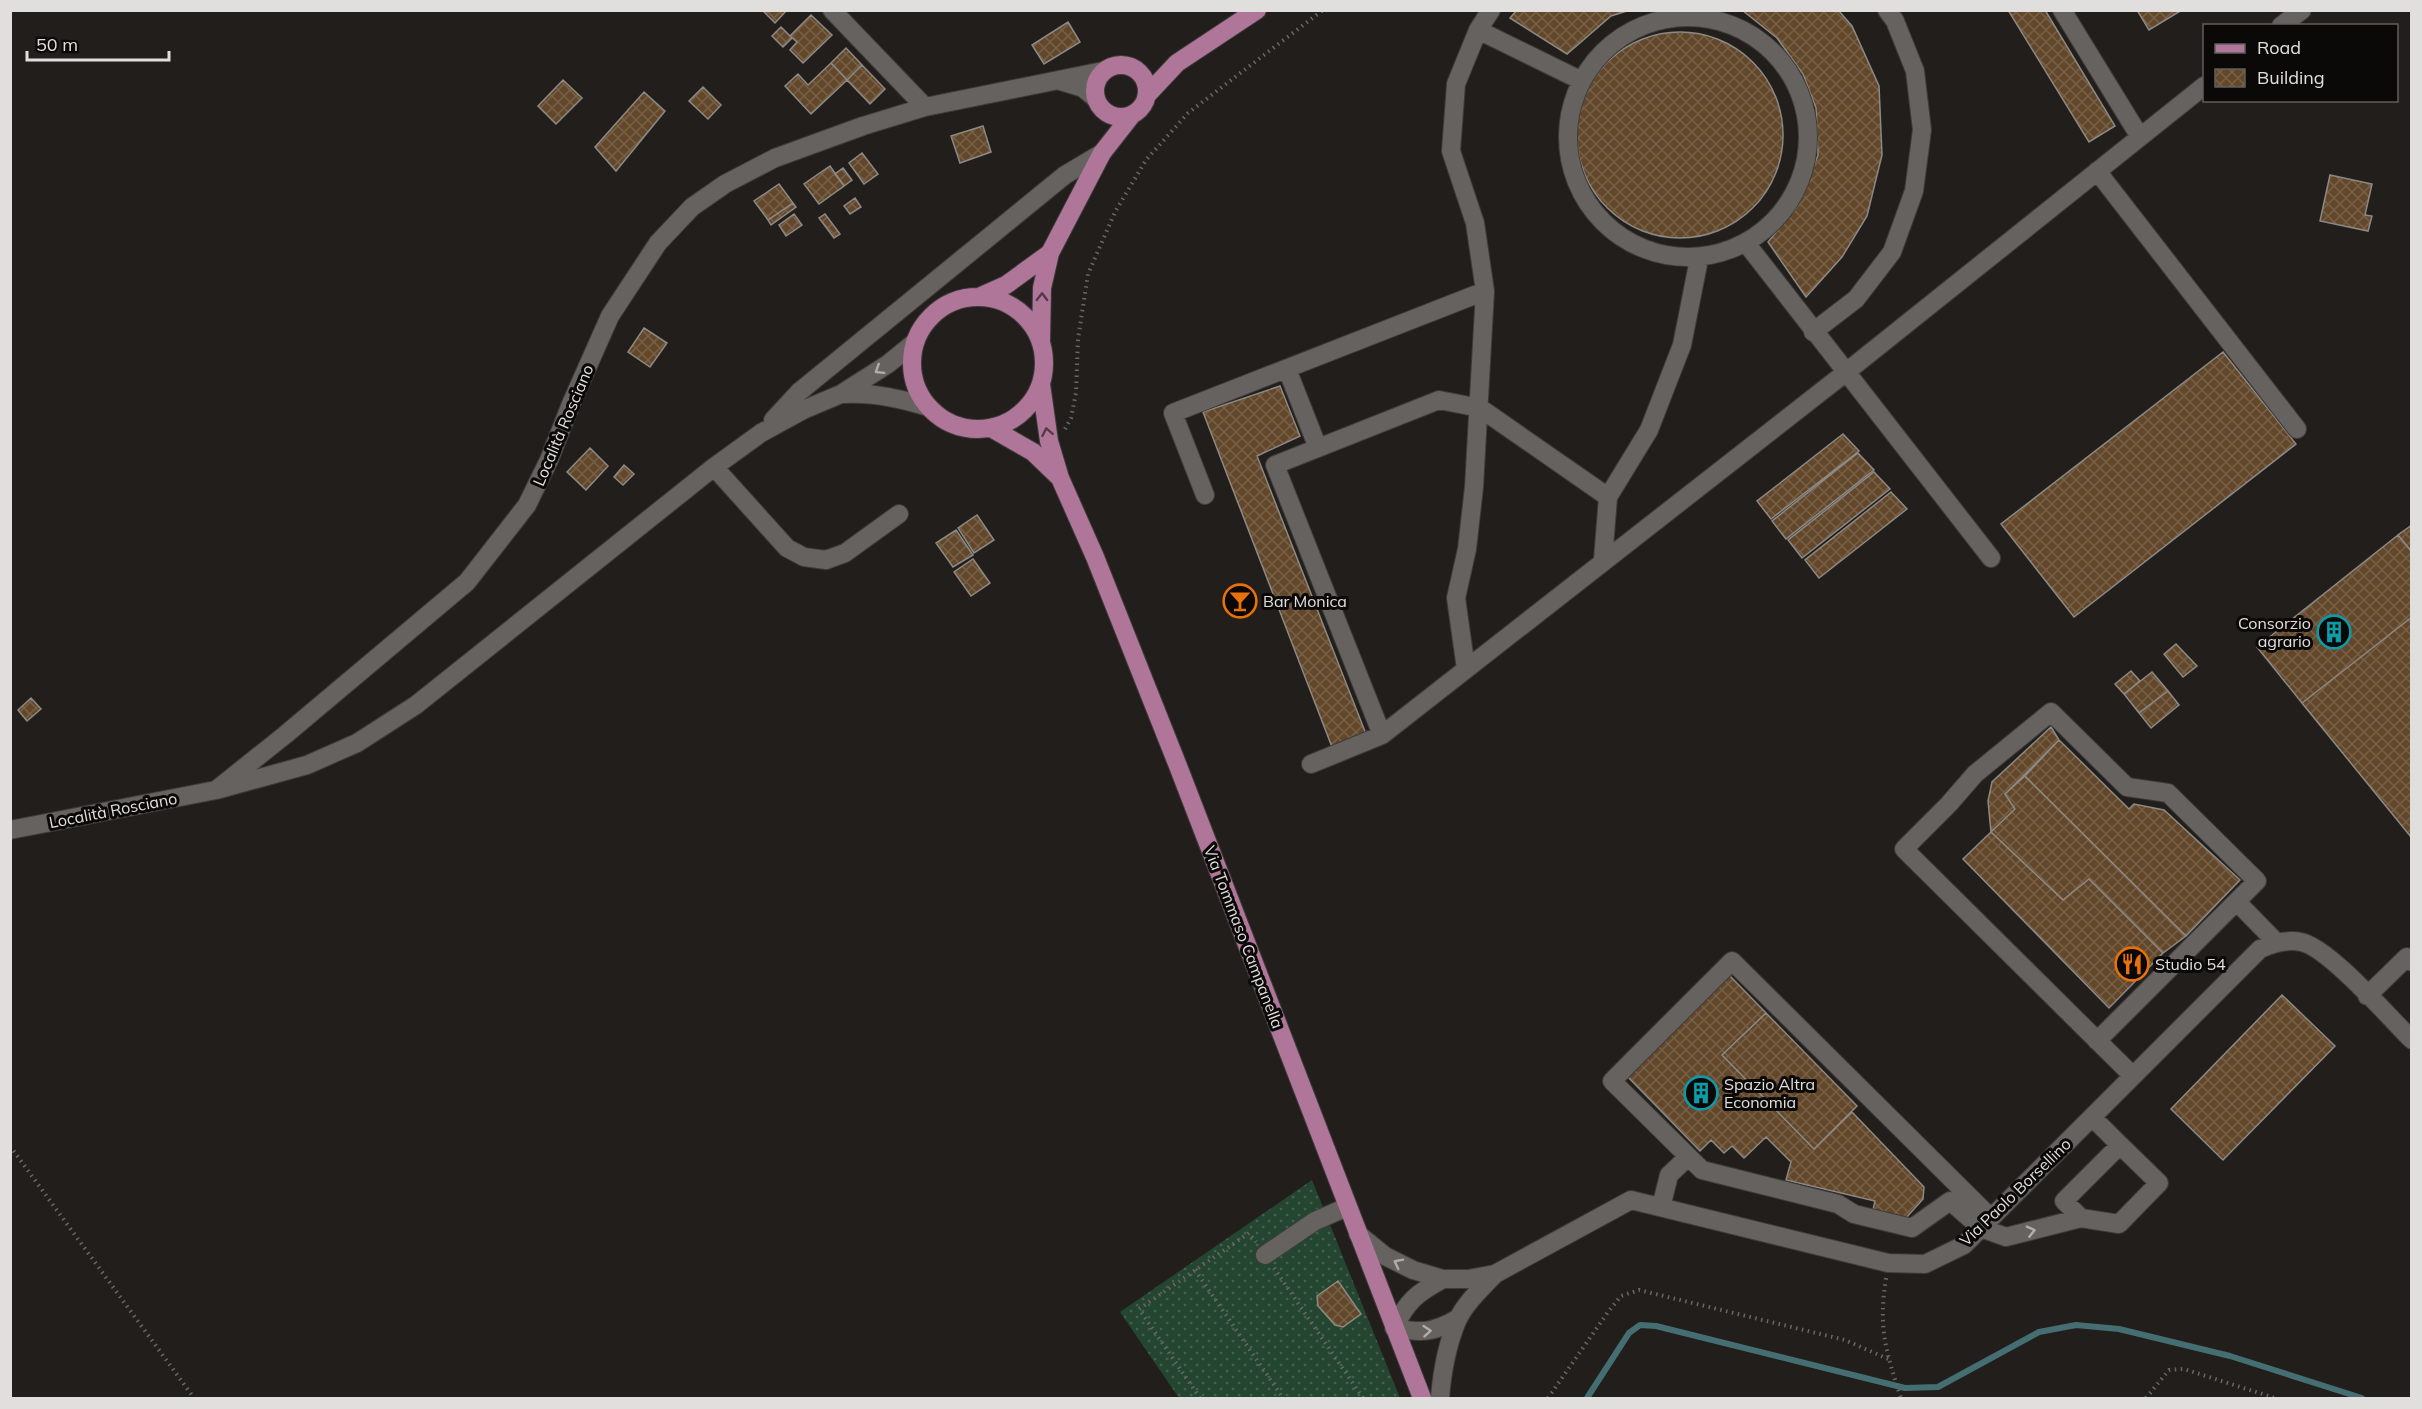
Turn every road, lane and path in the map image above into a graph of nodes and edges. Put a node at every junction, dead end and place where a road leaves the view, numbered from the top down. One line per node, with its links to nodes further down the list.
1 (832, 10): 18 (street)
2 (1323, 10): 39 (path)
3 (1491, 10): 9 (street)
4 (1887, 10): 28 (street)
5 (2062, 10): 20 (street)
6 (2302, 10): 8 (street)
7 (1251, 15): 10 (main road)
8 (2284, 24)
9 (1478, 30): 14 (street); 26 (street)
10 (1177, 63): 11 (main road); 16 (main road)
11 (1129, 66): 12 (main road); 16 (main road)
12 (1103, 71): 13 (street, Località Rosciano); 17 (main road)
13 (1058, 80): 17 (street); 18 (street, Località Rosciano)
14 (1580, 80): 23 (street); 25 (street)
15 (2203, 88): 20 (street)
16 (1147, 95): 19 (main road)
17 (1099, 104): 19 (main road); 21 (main road)
18 (925, 107): 52 (street, Località Rosciano)
19 (1131, 116): 21 (main road)
20 (2140, 137): 22 (street)
21 (1102, 153): 24 (main road); 40 (street)
22 (2097, 171): 32 (street); 38 (street)
23 (1746, 243): 25 (street); 28 (street)
24 (1050, 253): 27 (main road); 30 (main road, one-way to 24)
25 (1699, 259): 45 (street)
26 (1485, 291): 31 (street); 36 (street)
27 (979, 297): 29 (main road); 30 (main road)
28 (1813, 332): 32 (street)
29 (915, 342): 34 (street, Località Rosciano, one-way to 34); 35 (main road)
30 (1041, 343): 33 (main road)
31 (1287, 369): 41 (street); 44 (street)
32 (1845, 373): 47 (street); 48 (street)
33 (1041, 384): 37 (main road); 43 (main road, Via Tommaso Campanella, one-way to 33)
34 (841, 394): 35 (street, Località Rosciano); 40 (street, Località Rosciano)
35 (928, 407): 37 (main road)
36 (1480, 408): 41 (street); 45 (street); 49 (street)
37 (992, 428): 43 (main road, Via Tommaso Campanella)
38 (2297, 429)
39 (1063, 432)
40 (761, 433): 42 (street, Località Rosciano)
41 (1318, 448): 50 (street)
42 (714, 466): 46 (street); 52 (street, Località Rosciano)
43 (1060, 478): 65 (main road, Via Tommaso Campanella)
44 (1205, 495)
45 (1608, 497): 48 (street)
46 (899, 514)
47 (1991, 558)
48 (1603, 560): 49 (street)
49 (1466, 669): 50 (street)
50 (1382, 735): 51 (street)
51 (1311, 764)
52 (216, 790): 53 (street, Località Rosciano)
53 (10, 830)
54 (2237, 902): 55 (street); 59 (street); 59 (street)
55 (2276, 942): 57 (street); 60 (street, Via Paolo Borsellino)
56 (2412, 962): 57 (street)
57 (2367, 996): 58 (street)
58 (2412, 1040)
59 (2097, 1041): 60 (street)
60 (2133, 1076): 61 (street, Via Paolo Borsellino)
61 (2092, 1117): 62 (street); 68 (street, Via Paolo Borsellino)
62 (2120, 1144): 67 (street); 67 (street)
63 (10, 1146): 78 (path)
64 (1688, 1156): 66 (street); 68 (street); 68 (street)
65 (1347, 1208): 69 (main road, Via Tommaso Campanella); 70 (street)
66 (1661, 1208): 71 (street, Via Paolo Borsellino); 73 (street, Via Paolo Borsellino)
67 (2080, 1218): 68 (street, one-way to 67)
68 (1986, 1223): 71 (street, Via Paolo Borsellino)
69 (1358, 1234): 74 (street, Via Paolo Borsellino, one-way to 69); 76 (main road, Via Tommaso Campanella)
70 (1265, 1255): 72 (path); 81 (path)
71 (1888, 1263): 77 (path)
72 (1195, 1270): 79 (path); 80 (path)
73 (1495, 1274): 74 (street, Via Paolo Borsellino); 75 (street, Via Paolo Borsellino)
74 (1443, 1279): 76 (street, Via Paolo Borsellino)
75 (1457, 1319): 76 (street, Via Paolo Borsellino, one-way to 75); 83 (street, Via Paolo Borsellino)
76 (1394, 1328): 82 (main road, Via Tommaso Campanella)
77 (1888, 1359): 84 (path); 85 (path)
78 (194, 1398)
79 (1200, 1398)
80 (1283, 1398)
81 (1363, 1398)
82 (1422, 1398)
83 (1440, 1398)
84 (1548, 1398)
85 (1901, 1398)
86 (2146, 1398): 87 (path)
87 (2275, 1398)

